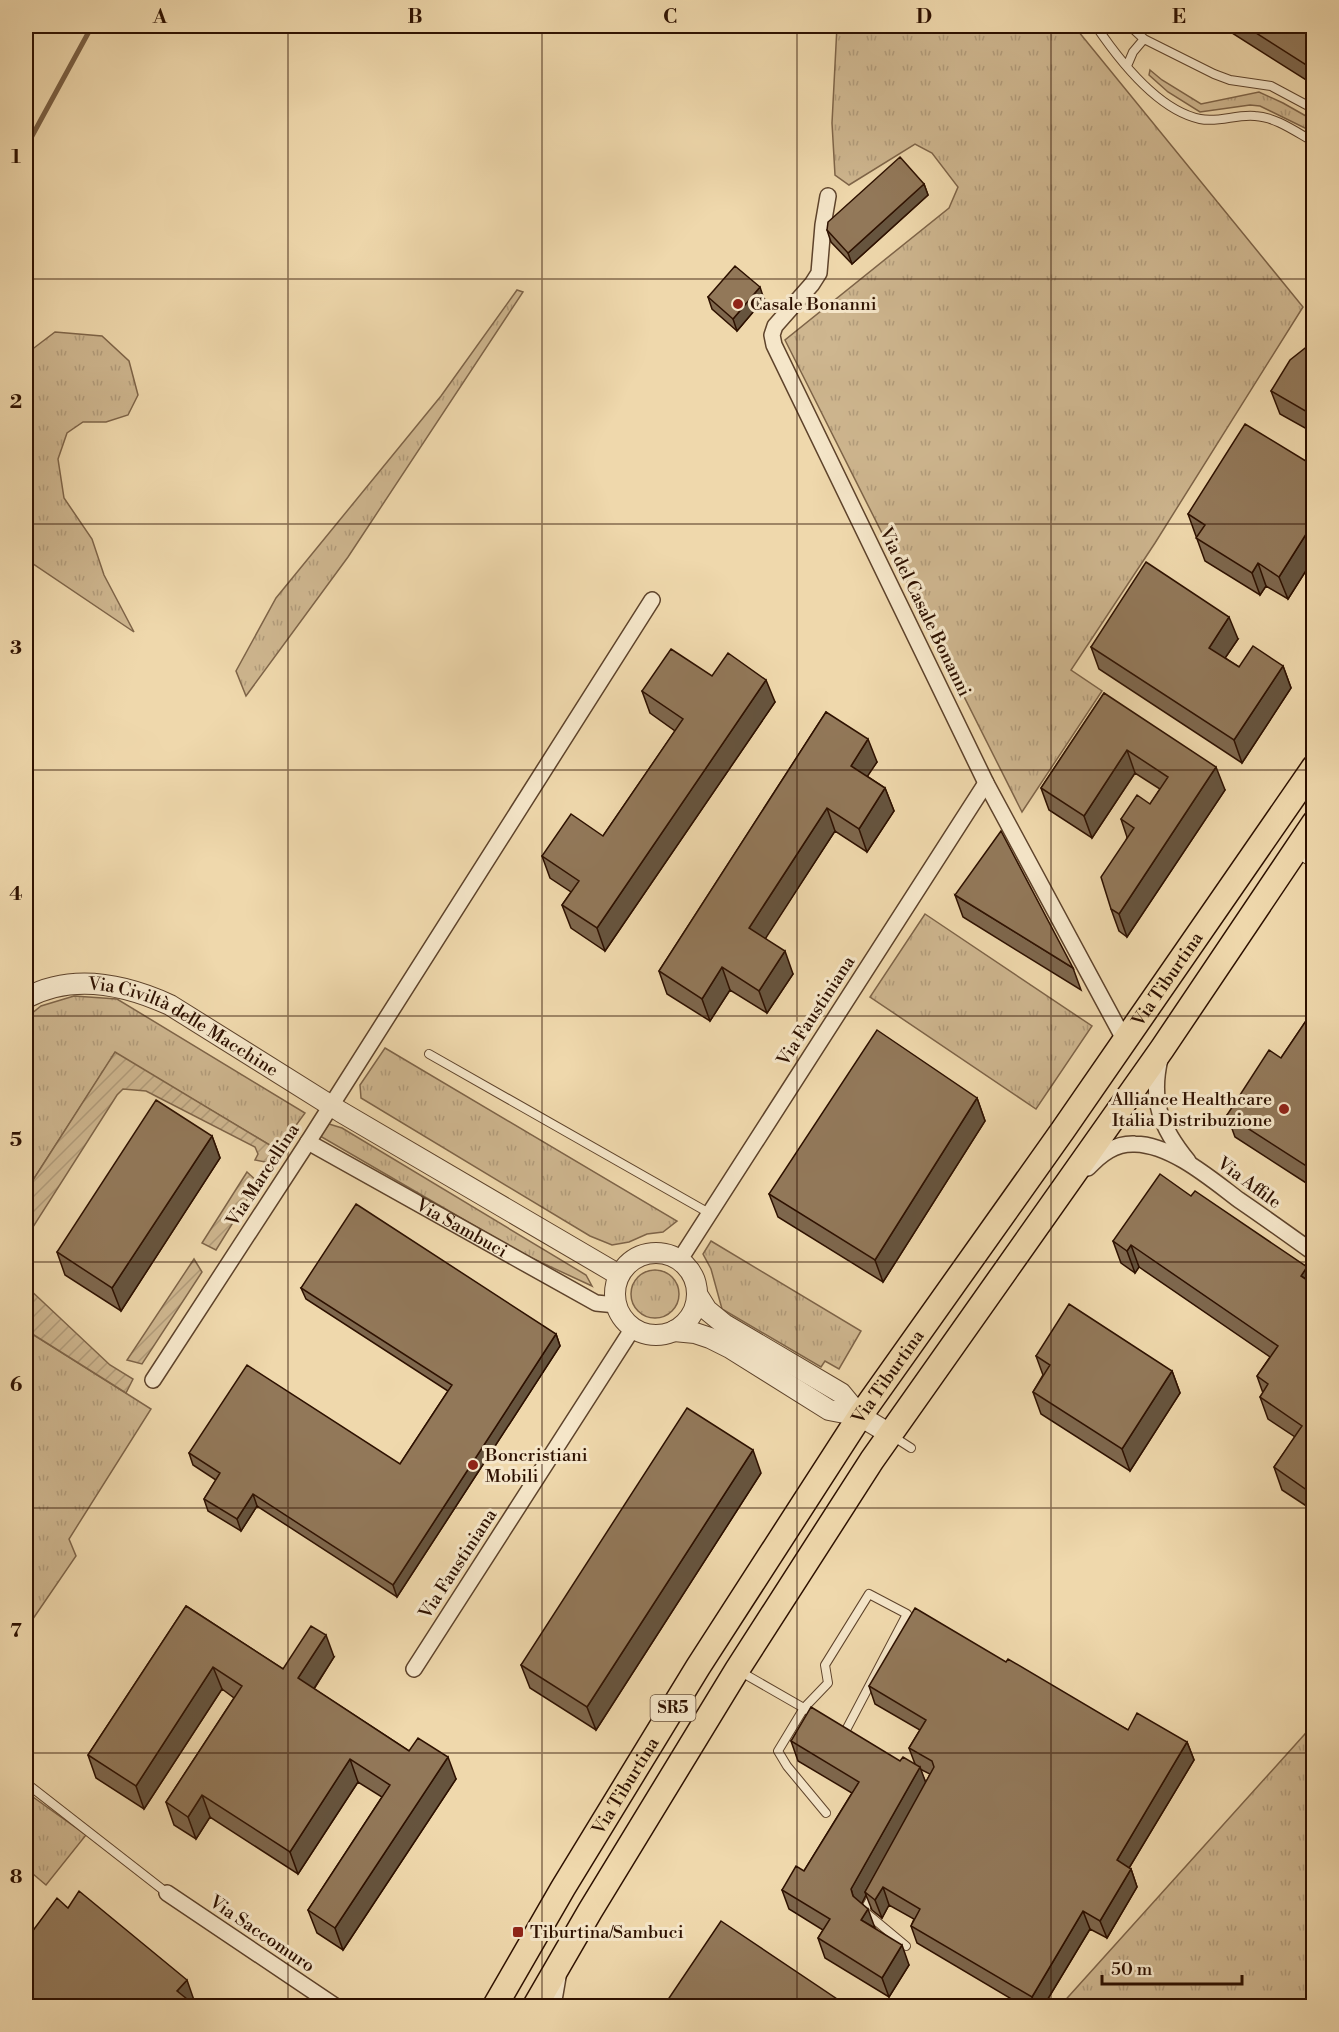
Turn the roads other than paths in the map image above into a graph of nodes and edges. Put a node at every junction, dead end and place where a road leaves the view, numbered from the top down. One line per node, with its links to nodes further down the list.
1 (1096, 26): 4 (lane)
2 (1130, 26): 3 (lane)
3 (1144, 39): 4 (lane); 5 (lane)
4 (1127, 66): 6 (lane)
5 (1314, 109)
6 (1314, 142)
7 (828, 196): 12 (street, Via del Casale Bonanni)
8 (1314, 280): 9 (lane)
9 (1314, 293)
10 (652, 600): 19 (street, Via Marcellina)
11 (1314, 767): 16 (main road, Via Tiburtina / SR5)
12 (986, 783): 16 (street, Via del Casale Bonanni); 22 (street, Via Faustiniana)
13 (1314, 824): 14 (main road, Via Tiburtina)
14 (1304, 858): 17 (main road, Via Tiburtina)
15 (26, 998): 19 (street, Via Civiltà delle Macchine)
16 (1125, 1041): 32 (main road, Via Tiburtina / SR5)
17 (1162, 1049): 21 (street, Via Affile); 23 (main road, Via Tiburtina)
18 (429, 1054): 22 (lane)
19 (330, 1105): 20 (street, Via Marcellina); 26 (street)
20 (308, 1142): 28 (street, Via Sambuci); 31 (street, Via Marcellina)
21 (1191, 1166): 23 (street, Via Affile); 24 (street, Via Affile)
22 (709, 1213): 25 (street, Via Faustiniana)
23 (1043, 1216): 33 (main road, Via Tiburtina)
24 (1314, 1253)
25 (679, 1261): 26 (street); 27 (street)
26 (620, 1275): 28 (street)
27 (697, 1294): 30 (street); 32 (street)
28 (616, 1305): 29 (street)
29 (633, 1328): 30 (street); 35 (street, Via Faustiniana)
30 (674, 1331): 32 (street)
31 (153, 1380)
32 (860, 1416): 33 (street); 47 (main road, Via Tiburtina / SR5)
33 (890, 1434): 34 (lane); 36 (main road, Via Tiburtina)
34 (911, 1448)
35 (414, 1669)
36 (737, 1670): 37 (lane); 45 (main road, Via Tiburtina)
37 (804, 1708): 38 (lane); 39 (lane); 41 (lane)
38 (814, 1714)
39 (835, 1726)
40 (26, 1784): 43 (lane)
41 (826, 1813)
42 (875, 1891): 44 (lane)
43 (167, 1893): 46 (street, Via Saccomuro)
44 (906, 1946)
45 (561, 1960): 48 (main road, Via Tiburtina); 49 (street)
46 (335, 2007)
47 (495, 2007)
48 (535, 2007)
49 (552, 2007)

